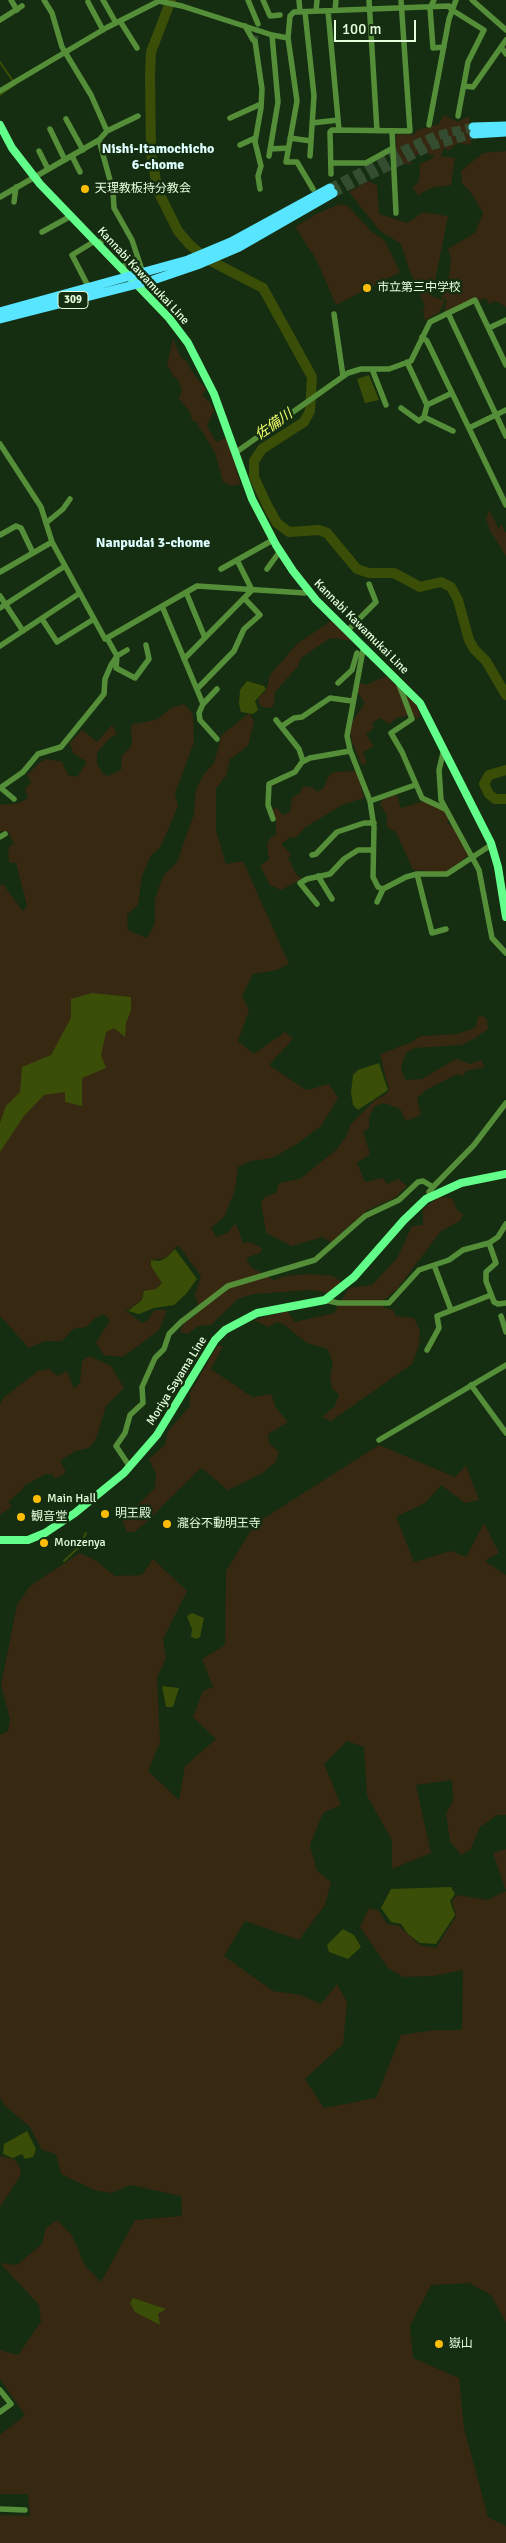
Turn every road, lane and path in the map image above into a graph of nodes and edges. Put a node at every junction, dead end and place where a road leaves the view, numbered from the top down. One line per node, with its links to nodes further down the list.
1 (11, 0): 23 (street)
2 (44, 0): 35 (street)
3 (88, 0): 27 (street)
4 (103, 0): 24 (street)
5 (248, 0): 25 (street)
6 (263, 0): 22 (street)
7 (299, 0): 21 (street)
8 (317, 0): 20 (street)
9 (336, 0): 18 (street)
10 (369, 0): 17 (street)
11 (456, 0): 19 (street)
12 (472, 0): 28 (street)
13 (160, 1): 16 (street); 24 (street)
14 (433, 2): 15 (street); 19 (street); 32 (street)
15 (402, 3): 17 (street); 53 (street)
16 (184, 4): 26 (street)
17 (369, 8): 18 (street); 51 (street)
18 (332, 10): 20 (street); 44 (street)
19 (452, 10): 32 (street); 37 (street)
20 (316, 11): 21 (street)
21 (303, 12): 30 (street); 45 (street)
22 (280, 15)
23 (0, 20)
24 (118, 22): 27 (street); 34 (street)
25 (258, 24)
26 (245, 26): 29 (street); 39 (street)
27 (103, 30): 35 (street)
28 (506, 30)
29 (272, 35): 30 (street); 62 (street)
30 (288, 38): 56 (street)
31 (506, 40): 33 (street)
32 (444, 47): 47 (street)
33 (501, 47): 36 (street); 37 (street)
34 (137, 48)
35 (66, 53): 38 (street); 52 (street)
36 (506, 54)
37 (464, 86): 41 (street)
38 (0, 91)
39 (261, 104): 42 (street); 55 (street)
40 (138, 116): 52 (street)
41 (458, 116)
42 (230, 118)
43 (66, 119): 63 (street)
44 (338, 120): 45 (street); 50 (street)
45 (312, 123): 58 (street)
46 (0, 125): 73 (main road, Kannabi Kawamukai Line)
47 (429, 126)
48 (506, 126): 54 (highway)
49 (50, 129): 68 (street)
50 (339, 130): 51 (street); 69 (street)
51 (377, 130): 53 (street)
52 (107, 131): 57 (street)
53 (392, 131): 61 (street)
54 (506, 132)
55 (255, 138): 59 (street); 75 (street)
56 (290, 138): 58 (street); 60 (street)
57 (99, 140): 63 (street); 85 (street)
58 (311, 141): 67 (street)
59 (240, 145)
60 (288, 148): 62 (street); 76 (street)
61 (393, 148): 69 (street); 80 (street)
62 (270, 149): 66 (street)
63 (83, 150): 65 (street)
64 (39, 151): 70 (street)
65 (72, 156): 68 (street); 71 (street)
66 (269, 156)
67 (310, 156)
68 (66, 160): 70 (street)
69 (331, 163): 72 (street)
70 (48, 169): 73 (street)
71 (80, 172)
72 (331, 174)
73 (34, 176): 74 (street); 81 (main road, Kannabi Kawamukai Line)
74 (16, 187): 78 (street); 79 (street)
75 (260, 189)
76 (313, 189)
77 (332, 191): 87 (highway, 309)
78 (0, 197)
79 (14, 202)
80 (396, 213)
81 (71, 216): 82 (street); 84 (main road, Kannabi Kawamukai Line)
82 (42, 232)
83 (109, 237): 84 (street)
84 (96, 242): 86 (main road, Kannabi Kawamukai Line); 90 (street)
85 (137, 258): 86 (street); 88 (street)
86 (120, 268): 89 (main road, Kannabi Kawamukai Line)
87 (177, 268): 88 (highway, 309); 89 (highway, 309)
88 (143, 273): 89 (highway, 309)
89 (132, 280): 91 (highway, 309); 94 (highway, 309); 113 (main road, Kannabi Kawamukai Line)
90 (87, 284)
91 (0, 312)
92 (448, 313): 96 (street); 97 (street); 107 (street)
93 (334, 314): 101 (street)
94 (0, 319)
95 (506, 320): 96 (street)
96 (488, 328): 99 (street)
97 (422, 337): 98 (street); 102 (street)
98 (407, 362): 100 (street); 104 (street)
99 (506, 365)
100 (372, 369): 101 (street); 103 (street)
101 (343, 376): 113 (street)
102 (452, 393): 104 (street); 109 (street)
103 (386, 405)
104 (427, 405): 108 (street)
105 (401, 408): 108 (street)
106 (506, 410): 107 (street)
107 (496, 414): 109 (street); 111 (street)
108 (424, 417): 110 (street)
109 (469, 428): 115 (street)
110 (453, 431)
111 (506, 436)
112 (0, 444): 116 (street)
113 (235, 453): 118 (main road, Kannabi Kawamukai Line)
114 (70, 499): 116 (street)
115 (506, 505)
116 (46, 523): 119 (street)
117 (0, 535): 121 (street)
118 (273, 540): 120 (main road, Kannabi Kawamukai Line); 122 (street)
119 (52, 542): 121 (street); 123 (street)
120 (280, 551): 125 (street); 129 (main road, Kannabi Kawamukai Line)
121 (33, 553): 126 (street)
122 (237, 560): 124 (street); 128 (street)
123 (65, 566): 131 (street); 134 (street)
124 (221, 569)
125 (267, 569)
126 (0, 572)
127 (369, 584): 139 (street)
128 (252, 590): 129 (street); 130 (street); 133 (street)
129 (308, 591): 139 (main road, Kannabi Kawamukai Line)
130 (186, 592): 135 (street); 142 (street)
131 (80, 593): 137 (street); 138 (street)
132 (0, 596): 134 (street)
133 (244, 598): 142 (street); 152 (street)
134 (6, 604): 136 (street); 140 (street)
135 (162, 606): 141 (street); 148 (street)
136 (0, 608)
137 (42, 619): 138 (street); 140 (street)
138 (94, 619): 141 (street)
139 (348, 630): 145 (main road, Kannabi Kawamukai Line)
140 (23, 631): 144 (street)
141 (107, 638): 147 (street)
142 (205, 638): 148 (street)
143 (146, 645): 147 (street)
144 (0, 646)
145 (364, 649): 149 (main road, Kannabi Kawamukai Line); 150 (street); 153 (street)
146 (126, 650): 147 (street)
147 (118, 656): 162 (street)
148 (184, 659): 152 (street)
149 (396, 678): 158 (main road, Kannabi Kawamukai Line); 161 (street)
150 (338, 683)
151 (217, 689): 154 (street)
152 (197, 690): 154 (street)
153 (352, 701): 156 (street); 159 (street)
154 (203, 704): 157 (street)
155 (276, 720): 156 (street)
156 (282, 726): 160 (street)
157 (217, 738)
158 (444, 749): 165 (street); 168 (main road, Kannabi Kawamukai Line)
159 (350, 750): 160 (street); 164 (street)
160 (303, 762): 166 (street)
161 (415, 785): 164 (street); 165 (street)
162 (0, 788): 163 (street)
163 (14, 800)
164 (370, 801): 167 (street)
165 (447, 810): 171 (street)
166 (273, 819)
167 (374, 823): 169 (street); 170 (street)
168 (491, 845): 171 (street); 178 (main road, Kannabi Kawamukai Line)
169 (372, 850): 173 (street); 174 (street)
170 (312, 855)
171 (472, 856): 172 (street); 180 (street)
172 (417, 874): 174 (street); 179 (street)
173 (318, 876): 175 (street); 177 (street)
174 (383, 889): 176 (street)
175 (332, 899)
176 (377, 902)
177 (317, 904)
178 (506, 917)
179 (446, 929)
180 (506, 953)
181 (506, 1103): 183 (street)
182 (506, 1174): 184 (main road, Moriya Sayama Line)
183 (433, 1187): 184 (street); 201 (street)
184 (430, 1197): 191 (main road, Moriya Sayama Line)
185 (506, 1224): 186 (street)
186 (500, 1234): 187 (street); 188 (street)
187 (506, 1237)
188 (489, 1243): 189 (street); 190 (street)
189 (434, 1265): 191 (street); 193 (street)
190 (491, 1295): 192 (street); 193 (street)
191 (325, 1300): 201 (main road, Moriya Sayama Line)
192 (506, 1303)
193 (451, 1310): 196 (street)
194 (501, 1316): 195 (street)
195 (506, 1332)
196 (427, 1350)
197 (506, 1365): 198 (street)
198 (471, 1385): 199 (street); 200 (street)
199 (506, 1433)
200 (379, 1440)
201 (130, 1467): 202 (main road, Moriya Sayama Line)
202 (0, 1540)
203 (0, 2390): 204 (street)
204 (0, 2412)
205 (0, 2509): 206 (street)
206 (25, 2510)

